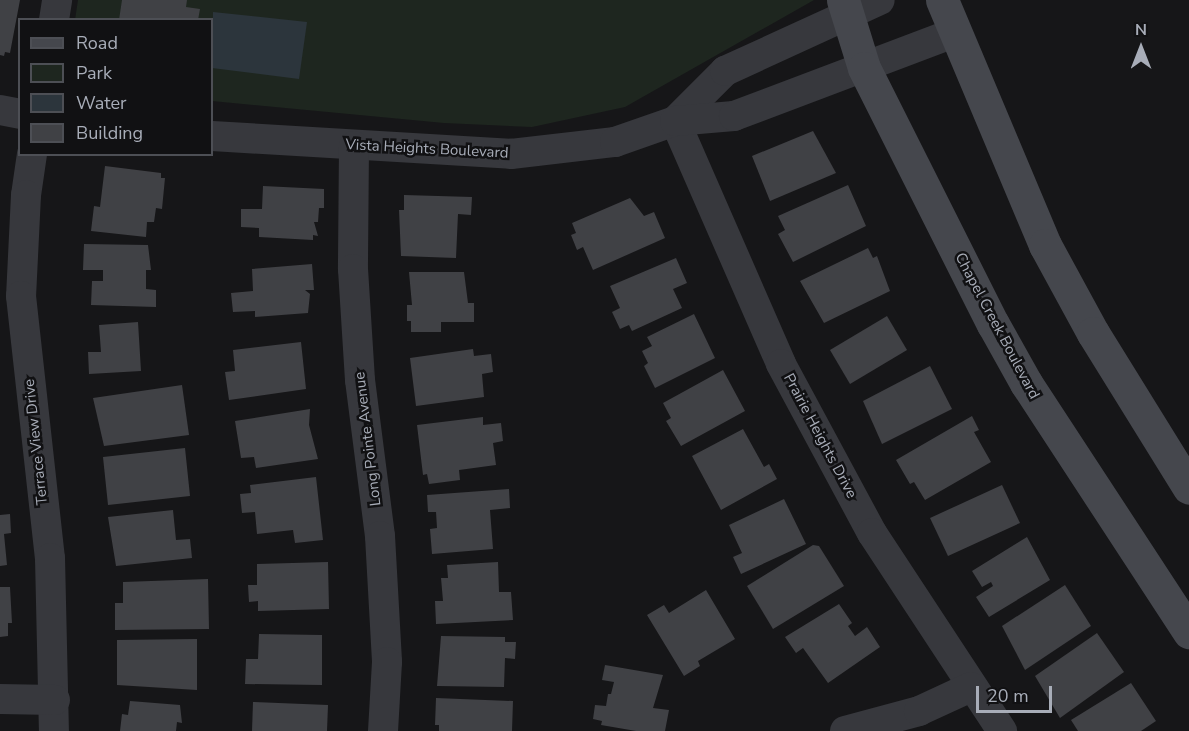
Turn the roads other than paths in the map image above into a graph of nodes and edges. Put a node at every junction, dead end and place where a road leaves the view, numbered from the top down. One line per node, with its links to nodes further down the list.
1 (57, 0): 5 (street)
2 (880, 0): 4 (street, Vista Heights Boulevard)
3 (942, 0): 6 (main road)
4 (845, 7): 7 (main road, Chapel Creek Boulevard); 10 (street, Vista Heights Boulevard)
5 (54, 18)
6 (956, 32): 7 (street, Vista Heights Boulevard); 14 (main road)
7 (864, 68): 10 (street, Vista Heights Boulevard); 15 (main road, Chapel Creek Boulevard)
8 (0, 110): 9 (street)
9 (18, 114)
10 (675, 120): 12 (street, Vista Heights Boulevard); 16 (street, Prairie Heights Drive)
11 (213, 136): 12 (street, Vista Heights Boulevard)
12 (354, 146): 20 (street, Long Pointe Avenue)
13 (32, 156): 18 (street, Terrace View Drive)
14 (1189, 488)
15 (1189, 632)
16 (971, 687): 21 (street); 22 (street, Prairie Heights Drive)
17 (0, 699): 18 (street)
18 (56, 700): 19 (street, Terrace View Drive)
19 (54, 731)
20 (383, 731)
21 (845, 731)
22 (1002, 731)

